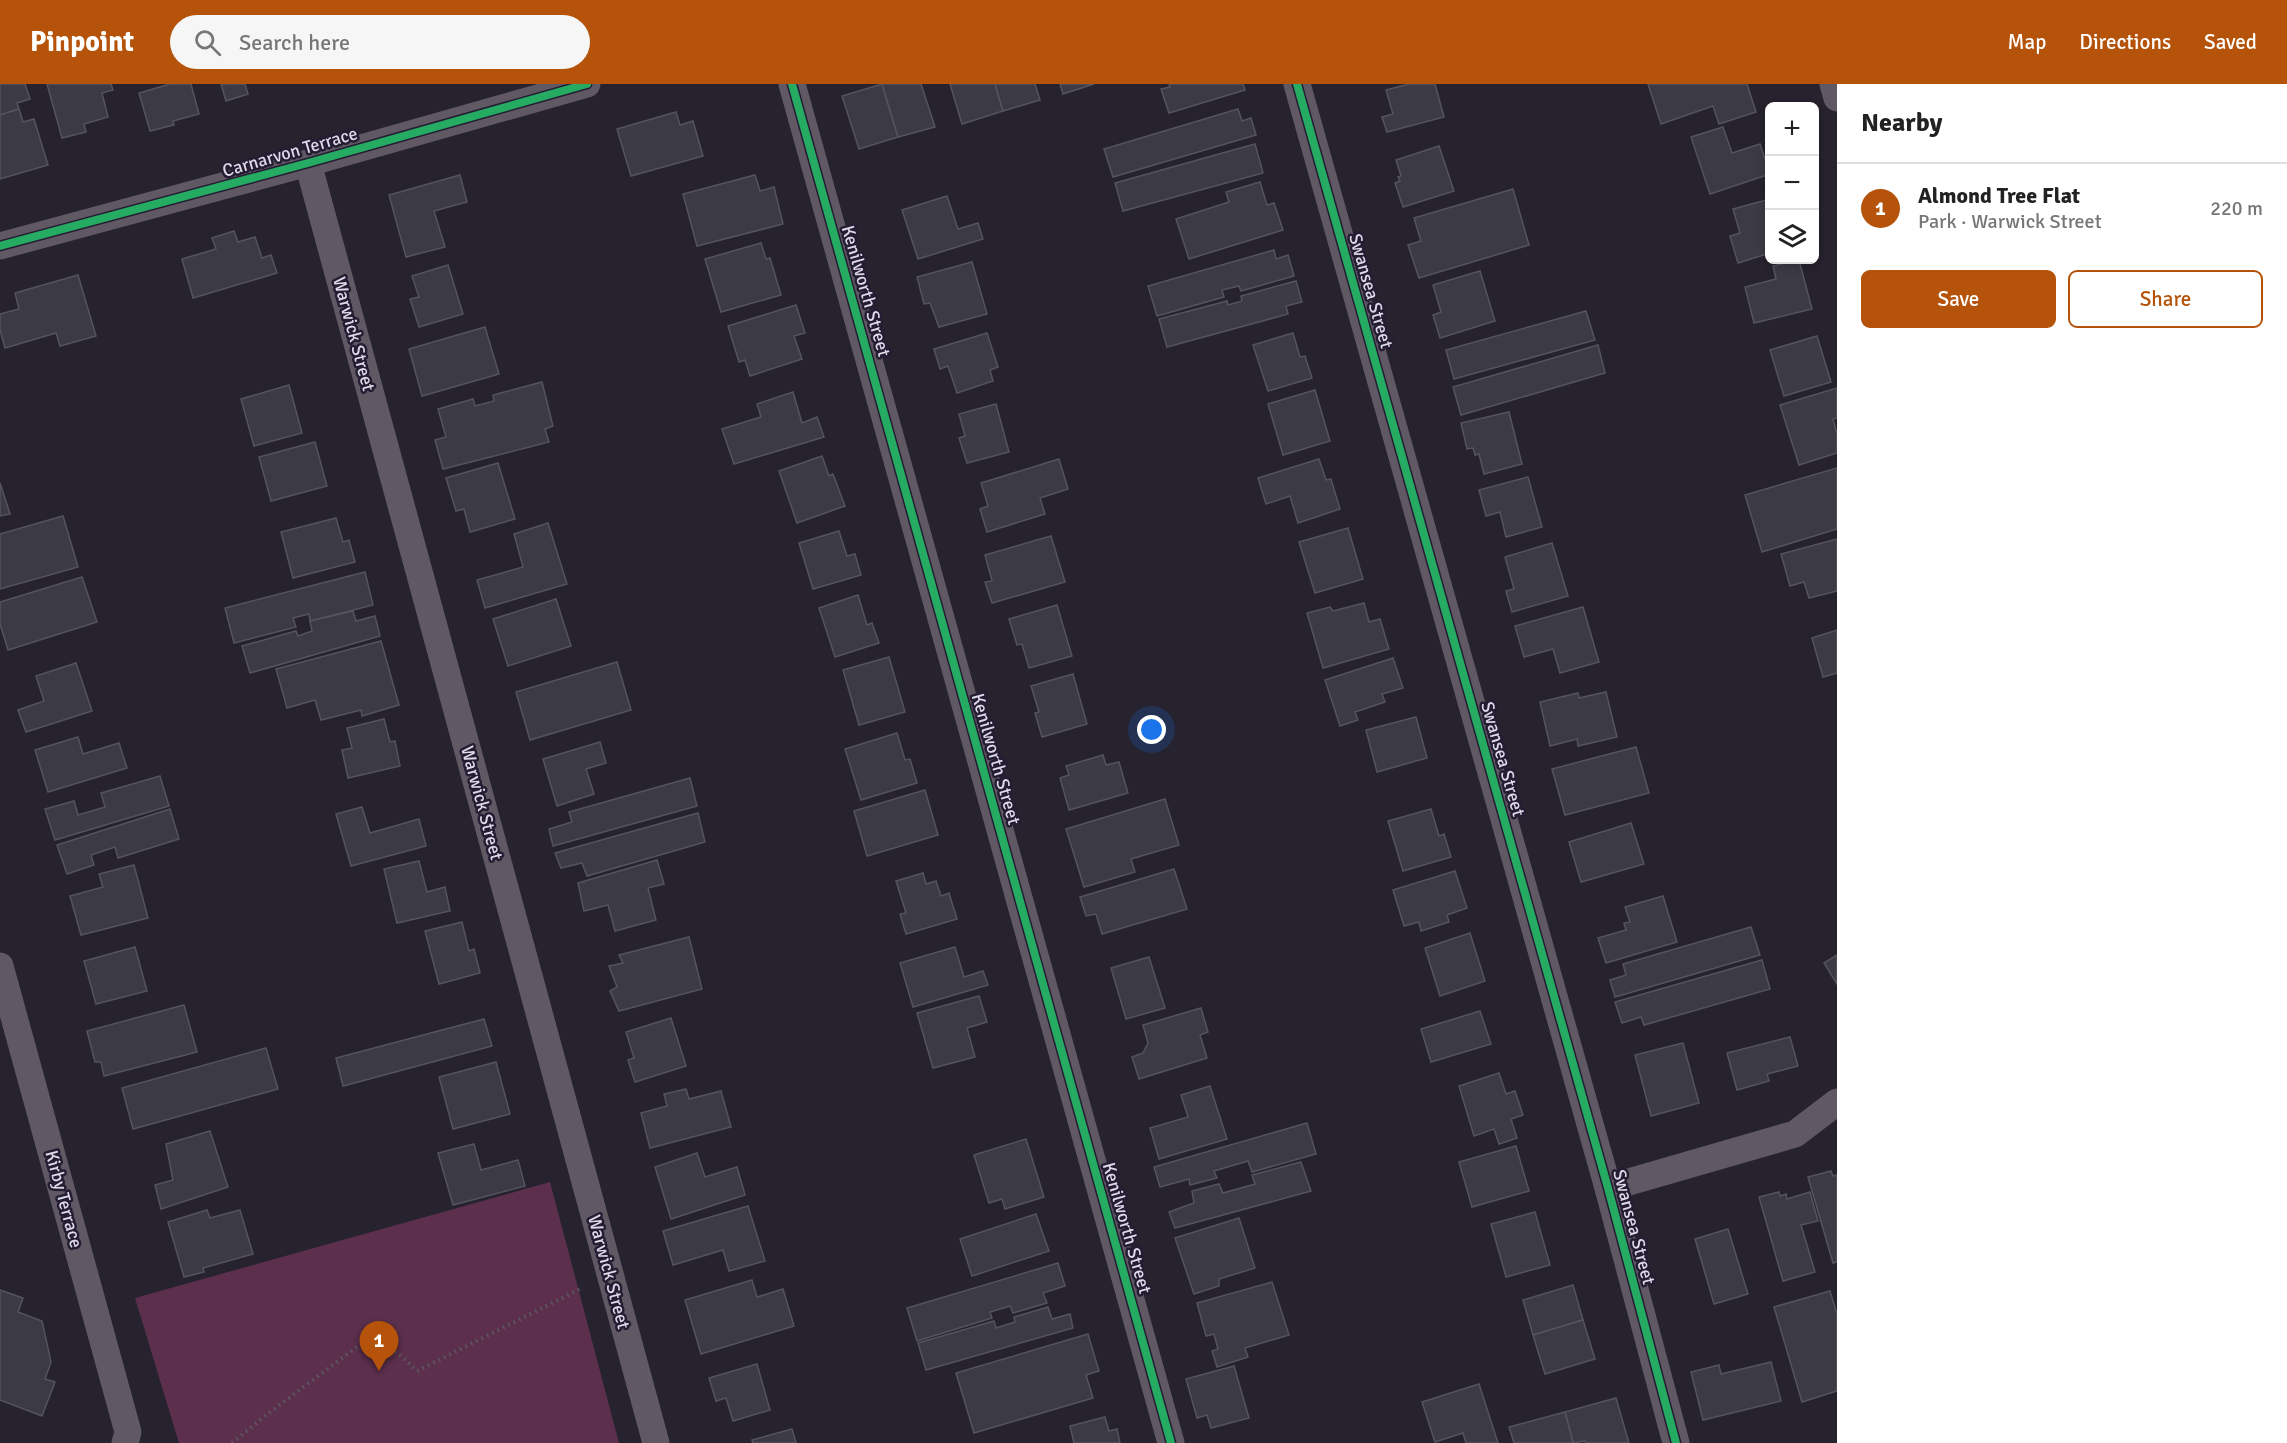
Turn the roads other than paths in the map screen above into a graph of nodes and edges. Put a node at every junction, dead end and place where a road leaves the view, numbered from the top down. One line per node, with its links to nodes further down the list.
1 (587, 84): 6 (street, Carnarvon Terrace)
2 (792, 84): 13 (street, Kenilworth Street)
3 (1297, 84): 10 (street, Swansea Street)
4 (1833, 84): 5 (street)
5 (1837, 98)
6 (308, 163): 7 (street, Carnarvon Terrace); 12 (street, Warwick Street)
7 (0, 246)
8 (0, 966): 11 (street, Kirby Terrace)
9 (1837, 1102): 10 (street)
10 (1608, 1188): 14 (street, Swansea Street)
11 (127, 1437)
12 (656, 1443)
13 (1172, 1443)
14 (1676, 1443)

